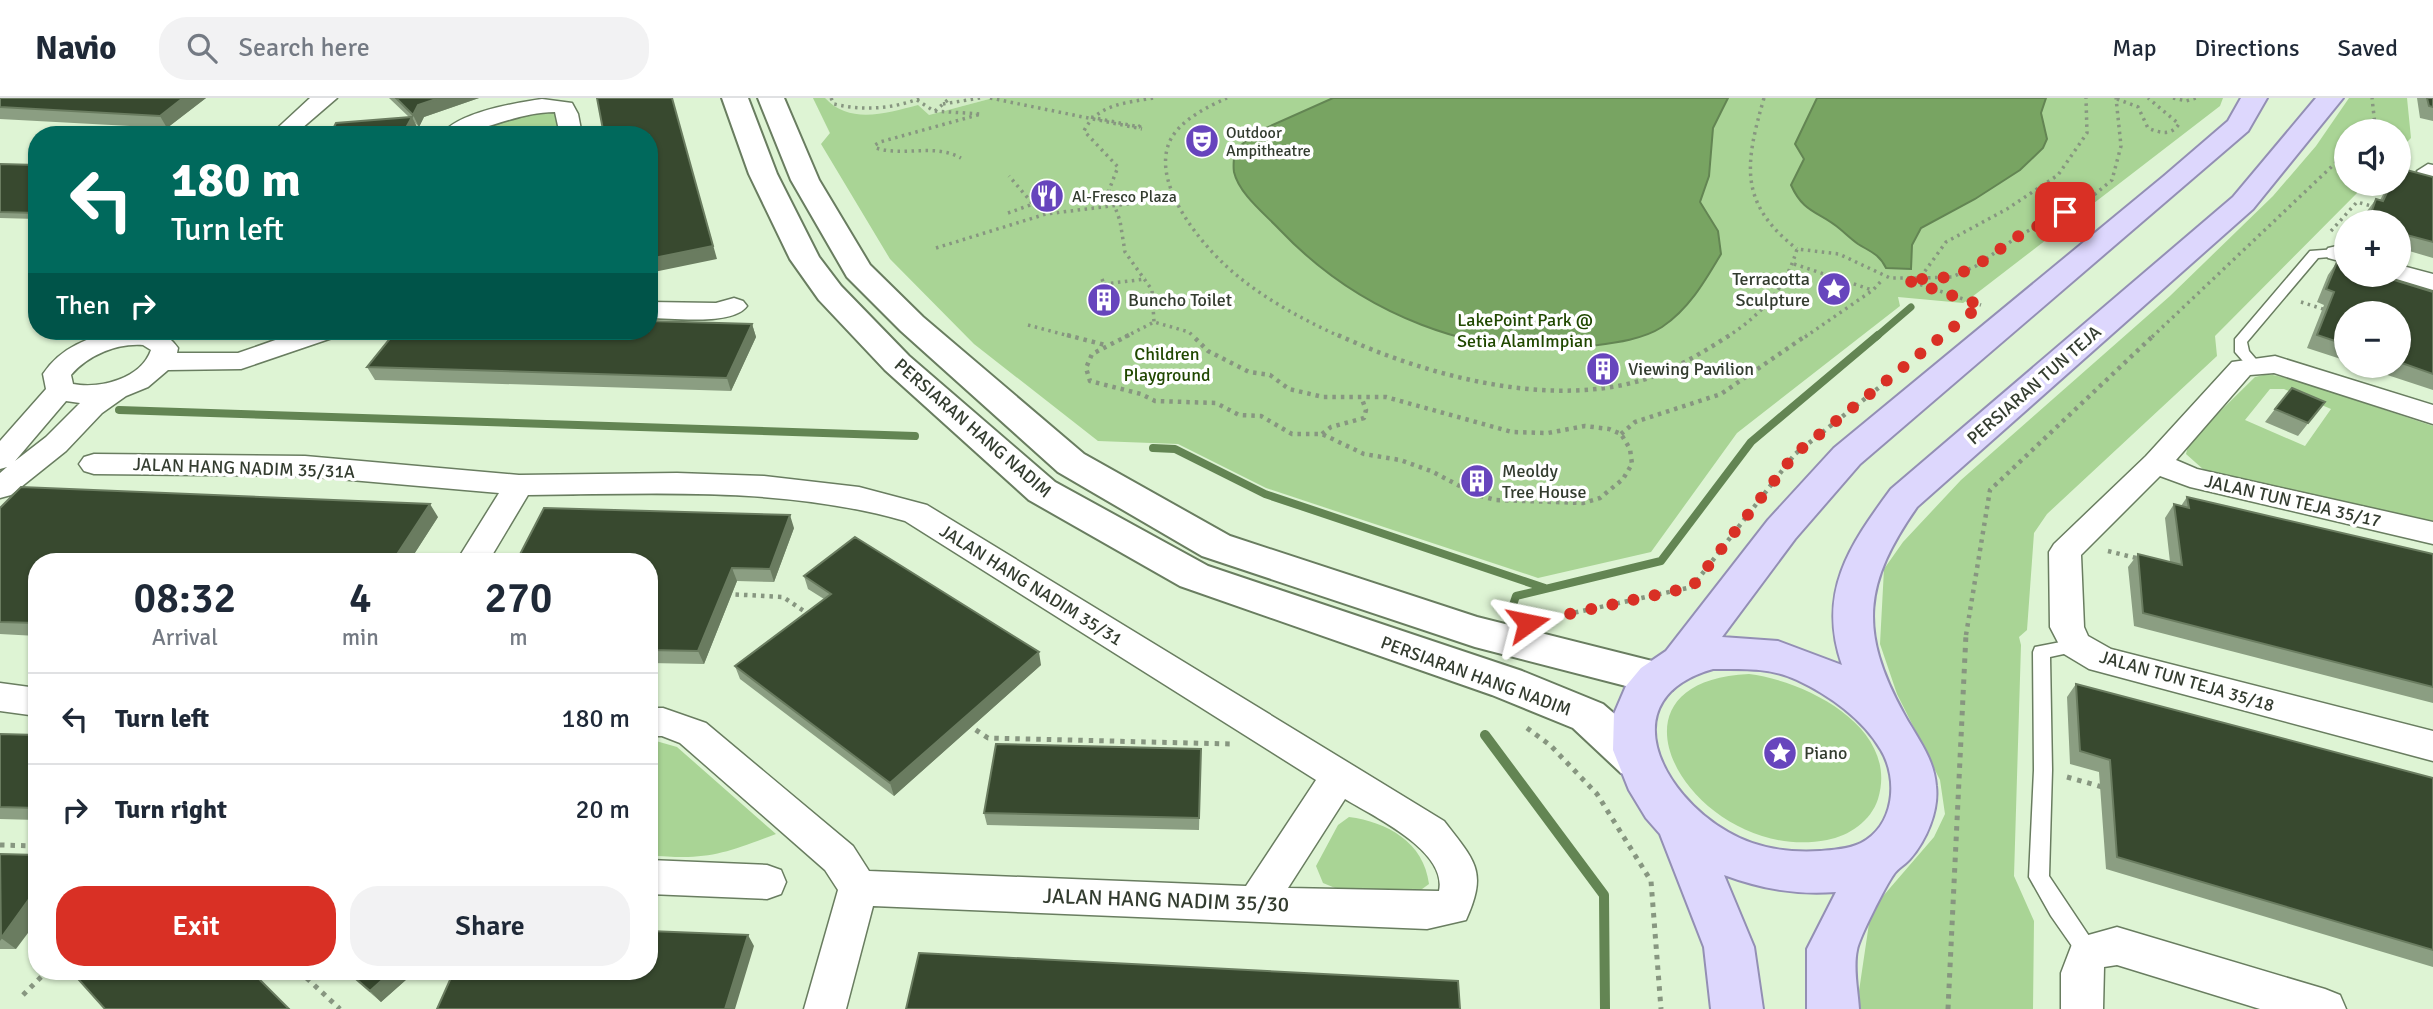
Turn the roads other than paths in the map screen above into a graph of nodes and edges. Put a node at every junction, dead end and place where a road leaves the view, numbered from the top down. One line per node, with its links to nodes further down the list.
1 (326, 98): 6 (street)
2 (735, 98): 36 (street, PERSIARAN HANG NADIM)
3 (771, 98): 30 (street)
4 (2254, 98): 30 (main road)
5 (2330, 98): 33 (main road, PERSIARAN TUN TEJA)
6 (291, 126)
7 (466, 126): 8 (street)
8 (569, 126)
9 (2334, 255): 18 (lane)
10 (2411, 276): 11 (street)
11 (2433, 282)
12 (734, 306): 13 (street)
13 (658, 310)
14 (112, 340): 20 (street)
15 (158, 340): 17 (street)
16 (300, 340): 17 (street)
17 (161, 362): 19 (street)
18 (2254, 365): 21 (street); 23 (street, JALAN TUN TEJA 35/18)
19 (120, 388): 20 (street); 26 (street)
20 (60, 389): 22 (street)
21 (2433, 415)
22 (0, 459)
23 (2156, 463): 27 (street, JALAN TUN TEJA 35/17); 29 (street, JALAN TUN TEJA 35/18)
24 (94, 464): 25 (street, JALAN HANG NADIM 35/31A)
25 (519, 485): 28 (street); 37 (street, JALAN HANG NADIM 35/31)
26 (0, 488)
27 (2433, 533)
28 (477, 553)
29 (2076, 645): 35 (street, JALAN TUN TEJA 35/18); 45 (lane)
30 (1669, 670): 33 (main road); 36 (main road)
31 (0, 697): 32 (street)
32 (28, 701)
33 (1885, 721): 39 (main road)
34 (658, 722): 42 (street)
35 (2433, 747)
36 (1637, 760): 38 (main road)
37 (1340, 775): 43 (street, JALAN HANG NADIM 35/31); 44 (street)
38 (1679, 822): 39 (main road); 47 (main road)
39 (1877, 860): 48 (main road)
40 (658, 877): 41 (street)
41 (766, 882)
42 (859, 888): 44 (street, JALAN HANG NADIM 35/30); 46 (street)
43 (1462, 889): 44 (street, JALAN HANG NADIM 35/30)
44 (1256, 904)
45 (2088, 952): 49 (street); 50 (street)
46 (825, 1009)
47 (1737, 1009)
48 (1833, 1009)
49 (2082, 1009)
50 (2325, 1009)

